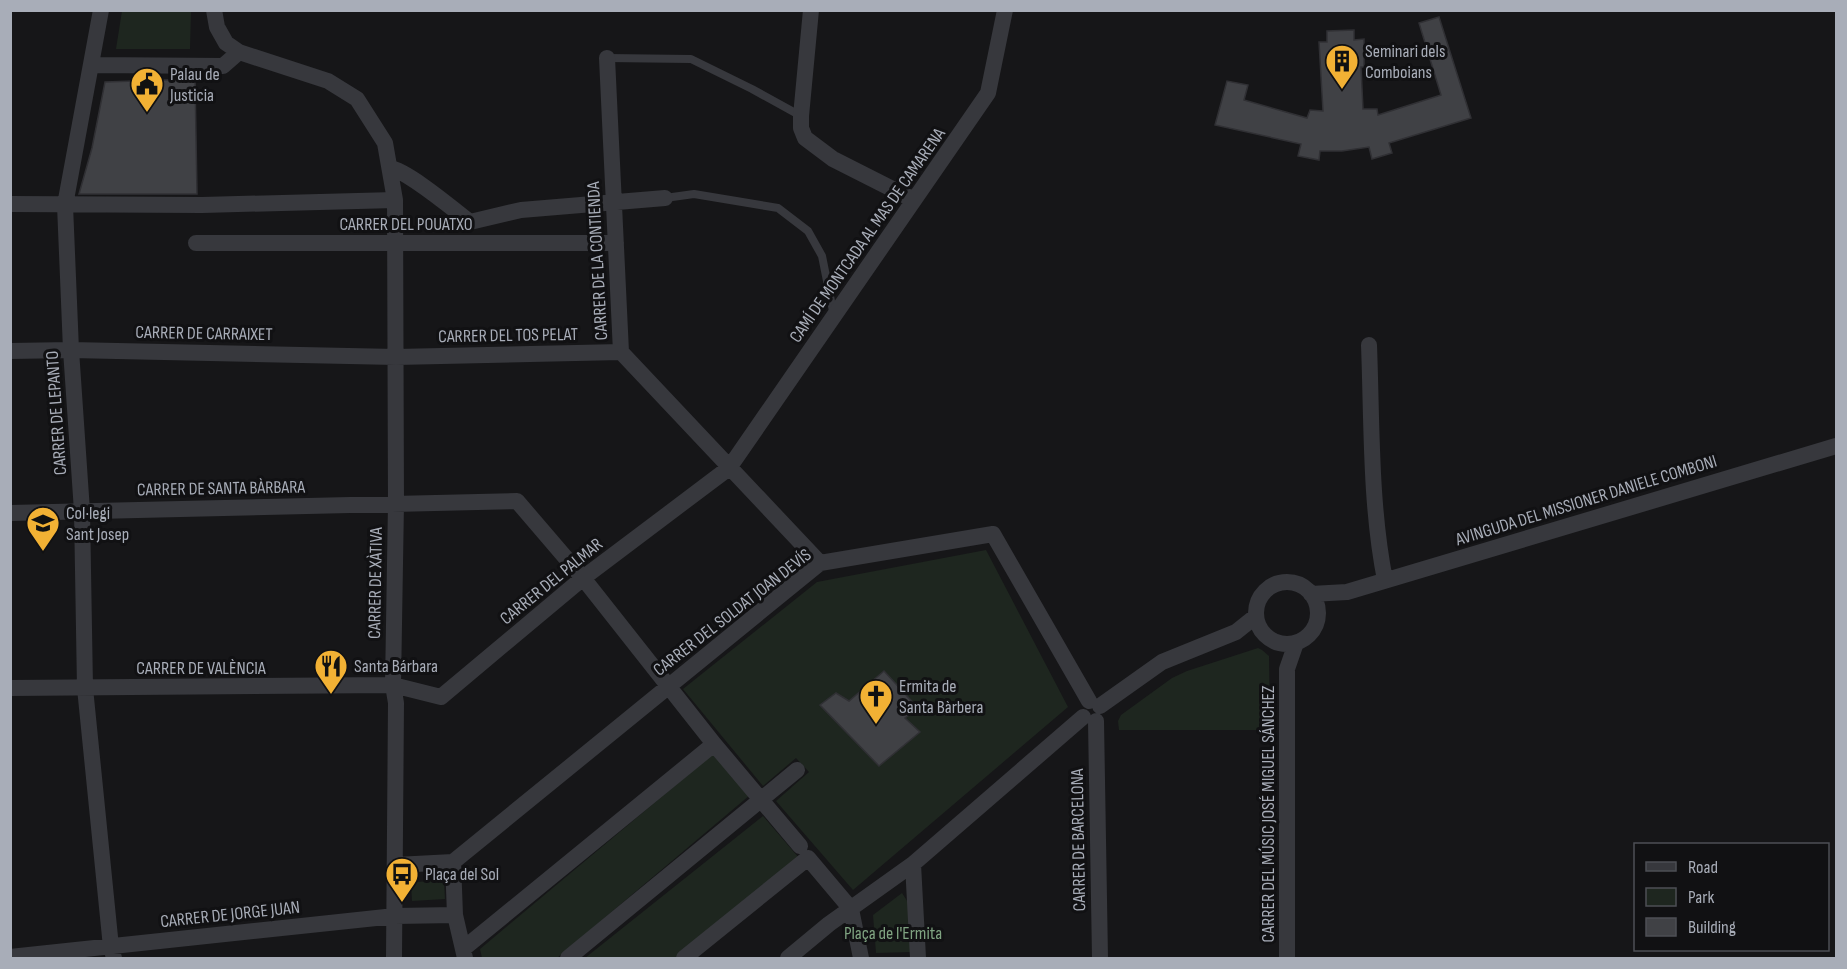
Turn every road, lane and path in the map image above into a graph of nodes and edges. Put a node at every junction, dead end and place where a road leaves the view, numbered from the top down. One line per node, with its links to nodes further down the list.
1 (101, 10): 7 (street, CARRER DE LEPANTO)
2 (214, 10): 5 (street)
3 (811, 10): 8 (street)
4 (1005, 10): 12 (street, CAMÍ DE MONTCADA AL MAS DE CAMARENA)
5 (239, 52): 7 (street); 9 (street, CARRER DE XÀTIVA)
6 (607, 58): 8 (lane); 13 (street, CARRER DE LA CONTIENDA)
7 (92, 65): 15 (street, CARRER DE LEPANTO)
8 (801, 116): 12 (street)
9 (390, 168): 11 (street, CARRER DE XÀTIVA); 13 (street)
10 (665, 198): 13 (street); 19 (lane)
11 (395, 200): 15 (street, CARRER DEL POUATXO); 17 (street, CARRER DE XÀTIVA)
12 (914, 200): 19 (street, CAMÍ DE MONTCADA AL MAS DE CAMARENA)
13 (614, 203): 18 (street, CARRER DE LA CONTIENDA)
14 (10, 204): 15 (street, CARRER DEL POUATXO)
15 (65, 205): 21 (street, CARRER DE LEPANTO)
16 (196, 243): 17 (street, CARRER DEL POUATXO)
17 (395, 243): 18 (street, CARRER DEL POUATXO); 24 (street, CARRER DE XÀTIVA)
18 (616, 243): 23 (street, CARRER DE LA CONTIENDA)
19 (834, 316): 26 (street, CAMÍ DE MONTCADA AL MAS DE CAMARENA)
20 (1369, 345): 32 (street)
21 (71, 350): 22 (street, CARRER DE CARRAIXET); 24 (street, CARRER DE CARRAIXET); 28 (street, CARRER DE LEPANTO)
22 (10, 351)
23 (621, 352): 24 (street, CARRER DEL TOS PELAT); 26 (street, CARRER DE LA CONTIENDA)
24 (396, 357): 27 (street, CARRER DE XÀTIVA)
25 (1836, 446): 32 (street, AVINGUDA DEL MISSIONER DANIELE COMBONI)
26 (729, 468): 30 (street, CARRER DE LA CONTIENDA); 31 (street, CARRER DEL PALMAR)
27 (396, 503): 28 (street, CARRER DE SANTA BÀRBARA); 31 (street, CARRER DE SANTA BÀRBARA); 43 (street, CARRER DE XÀTIVA)
28 (82, 511): 29 (street, CARRER DE SANTA BÀRBARA); 45 (street, CARRER DE LEPANTO)
29 (10, 513)
30 (820, 563): 42 (street, CARRER DEL SOLDAT JOAN DEVÍS); 46 (street, CARRER DEL SOLDAT JOAN DEVÍS)
31 (583, 578): 42 (street); 43 (street, CARRER DEL PALMAR)
32 (1385, 580): 33 (street, AVINGUDA DEL MISSIONER DANIELE COMBONI)
33 (1347, 592): 34 (street, AVINGUDA DEL MISSIONER DANIELE COMBONI); 36 (street, AVINGUDA DEL MISSIONER DANIELE COMBONI)
34 (1311, 594): 35 (street); 36 (street)
35 (1256, 616): 37 (street); 38 (street)
36 (1317, 622): 40 (street)
37 (1236, 632): 38 (street); 46 (street)
38 (1263, 633): 39 (street)
39 (1277, 643): 40 (street); 41 (street, CARRER DEL MÚSIC JOSÉ MIGUEL SÁNCHEZ)
40 (1296, 643): 41 (street, CARRER DEL MÚSIC JOSÉ MIGUEL SÁNCHEZ)
41 (1287, 669): 67 (street, CARRER DEL MÚSIC JOSÉ MIGUEL SÁNCHEZ)
42 (669, 685): 47 (street); 51 (street, CARRER DEL SOLDAT JOAN DEVÍS)
43 (393, 686): 45 (street, CARRER DE VALÈNCIA); 53 (street, CARRER DE XÀTIVA)
44 (10, 688): 45 (street, CARRER DE VALÈNCIA)
45 (85, 688): 57 (street, CARRER DE LEPANTO)
46 (1092, 711): 52 (street); 66 (street, CARRER DE BARCELONA)
47 (714, 744): 49 (street); 58 (street)
48 (797, 770): 49 (street)
49 (762, 799): 50 (street); 61 (street)
50 (800, 846)
51 (453, 862): 53 (street); 55 (street)
52 (913, 864): 54 (street); 65 (street)
53 (396, 866): 56 (street, CARRER DE XÀTIVA)
54 (851, 909): 62 (street); 63 (street); 64 (street)
55 (454, 915): 56 (street, CARRER DE JORGE JUAN); 58 (street)
56 (395, 916): 57 (street, CARRER DE JORGE JUAN); 60 (street, CARRER DE XÀTIVA)
57 (112, 953): 59 (street, CARRER DE JORGE JUAN)
58 (464, 954)
59 (10, 957)
60 (394, 958)
61 (568, 958)
62 (684, 958)
63 (788, 958)
64 (861, 958)
65 (918, 958)
66 (1100, 958)
67 (1287, 958)

